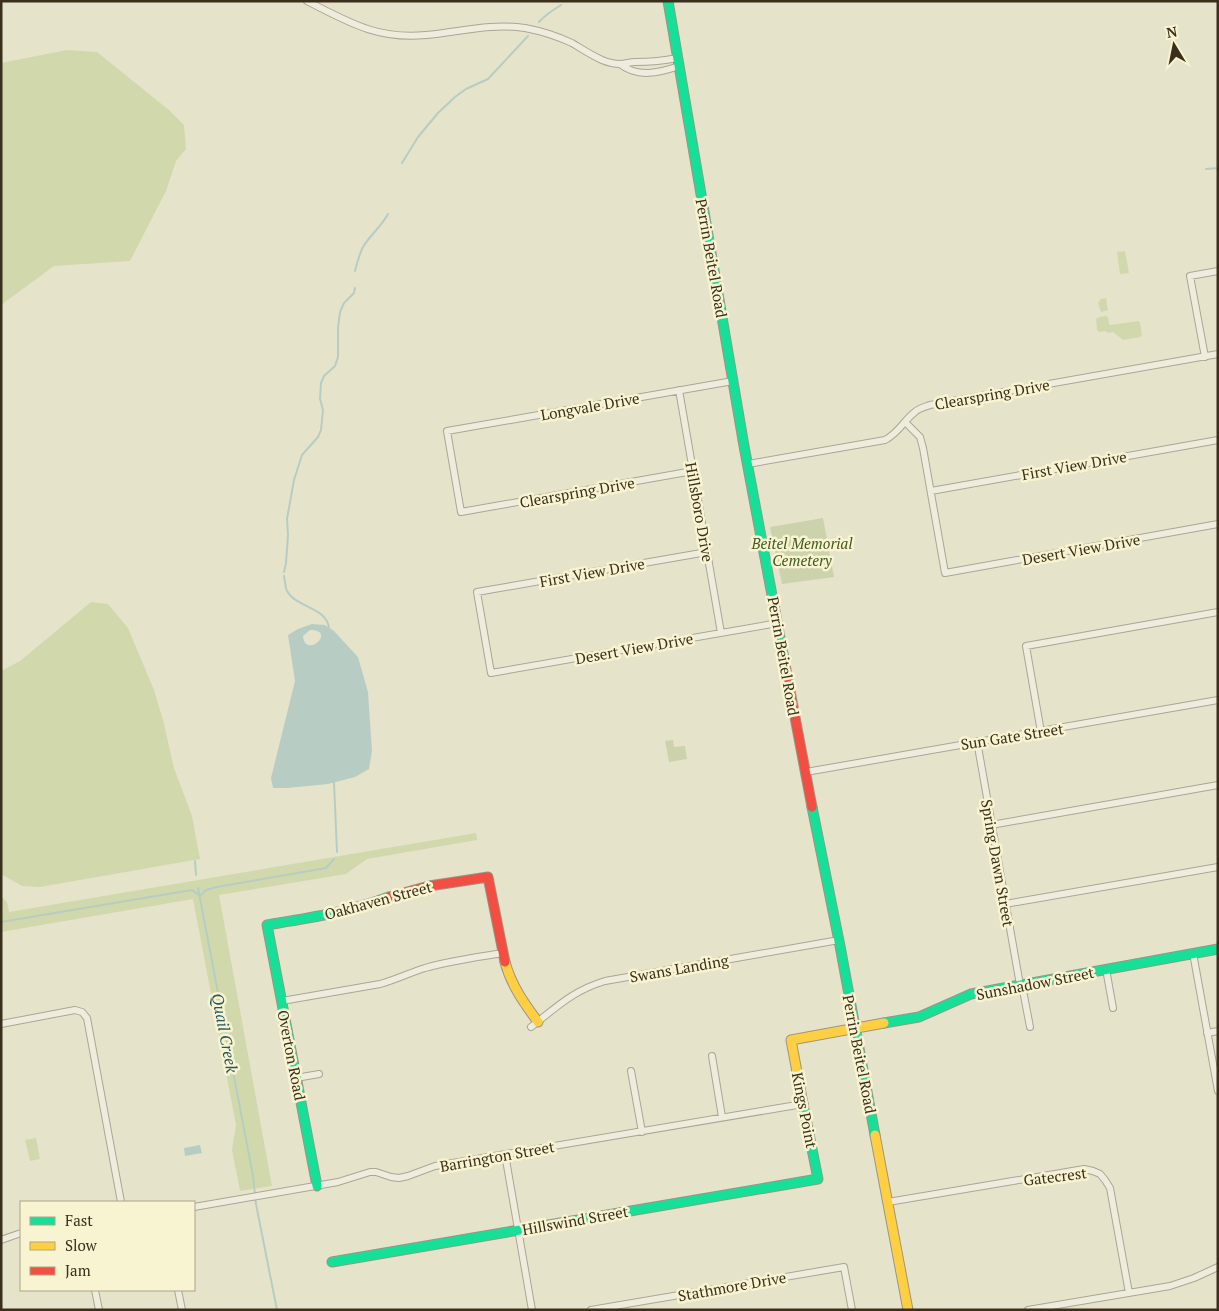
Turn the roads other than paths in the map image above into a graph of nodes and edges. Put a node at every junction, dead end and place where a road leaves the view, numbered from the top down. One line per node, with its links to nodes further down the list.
1 (307, 1): 4 (street)
2 (668, 1): 3 (street, Perrin Beitel Road)
3 (678, 62): 4 (street); 4 (street); 8 (street, Perrin Beitel Road)
4 (620, 64)
5 (1218, 271): 7 (street)
6 (1218, 354): 7 (street, Clearspring Drive)
7 (1205, 357): 10 (street, Clearspring Drive)
8 (733, 381): 9 (street, Longvale Drive); 12 (street, Perrin Beitel Road)
9 (679, 390): 13 (street, Hillsboro Drive); 15 (street, Longvale Drive)
10 (905, 422): 12 (street, Clearspring Drive); 14 (street)
11 (1218, 440): 14 (street, First View Drive)
12 (748, 464): 19 (street, Perrin Beitel Road)
13 (693, 472): 15 (street, Clearspring Drive); 17 (street, Hillsboro Drive)
14 (931, 491): 16 (street, Desert View Drive)
15 (461, 512)
16 (1218, 524)
17 (707, 552): 20 (street, Hillsboro Drive); 21 (street, First View Drive)
18 (1218, 612): 23 (street)
19 (778, 623): 20 (street, Desert View Drive); 25 (street, Perrin Beitel Road)
20 (721, 633): 21 (street, Desert View Drive)
21 (491, 673)
22 (1218, 700): 23 (street, Sun Gate Street)
23 (1041, 732): 24 (street, Sun Gate Street)
24 (977, 742): 25 (street, Sun Gate Street); 27 (street, Spring Dawn Street)
25 (806, 772): 31 (street, Perrin Beitel Road)
26 (1218, 785): 27 (street)
27 (991, 825): 29 (street, Spring Dawn Street)
28 (1218, 867): 29 (street)
29 (1004, 904): 36 (street, Spring Dawn Street)
30 (267, 925): 33 (street, Oakhaven Street); 37 (street, Overton Road)
31 (839, 940): 40 (street, Swans Landing); 42 (street, Perrin Beitel Road)
32 (1218, 949): 34 (street, Sunshadow Street)
33 (502, 953): 37 (street); 40 (street)
34 (1193, 953): 35 (street, Sunshadow Street); 44 (street)
35 (1106, 969): 36 (street, Sunshadow Street); 38 (street)
36 (1021, 985): 41 (street, Spring Dawn Street); 42 (street, Sunshadow Street)
37 (282, 1001): 49 (street, Overton Road)
38 (1113, 1008)
39 (1, 1024): 57 (street)
40 (535, 1024)
41 (1030, 1026)
42 (855, 1028): 45 (street, Sunshadow Street); 58 (street, Perrin Beitel Road)
43 (1218, 1031): 44 (street)
44 (1207, 1033): 50 (street)
45 (791, 1040): 51 (street, Kings Point)
46 (712, 1056): 52 (street)
47 (631, 1071): 53 (street)
48 (319, 1074): 49 (street)
49 (296, 1078): 56 (street, Overton Road)
50 (1218, 1091)
51 (803, 1104): 52 (street, Barrington Street); 55 (street, Kings Point)
52 (722, 1118): 53 (street, Barrington Street)
53 (642, 1132): 54 (street, Barrington Street)
54 (505, 1154): 56 (street, Barrington Street); 60 (street)
55 (818, 1179): 60 (street, Hillswind Street)
56 (317, 1186): 59 (street, Barrington Street)
57 (121, 1201)
58 (888, 1202): 67 (street, Gatecrest); 73 (street, Perrin Beitel Road)
59 (195, 1207)
60 (519, 1230): 63 (street, Hillswind Street); 70 (street)
61 (20, 1233): 62 (street)
62 (1, 1240)
63 (332, 1262)
64 (1218, 1267): 67 (street)
65 (95, 1291): 68 (street)
66 (178, 1291): 69 (street)
67 (1129, 1293): 74 (street)
68 (99, 1310)
69 (182, 1310)
70 (532, 1310)
71 (592, 1310): 72 (street, Stathmore Drive)
72 (852, 1310)
73 (908, 1310)
74 (1028, 1310)

